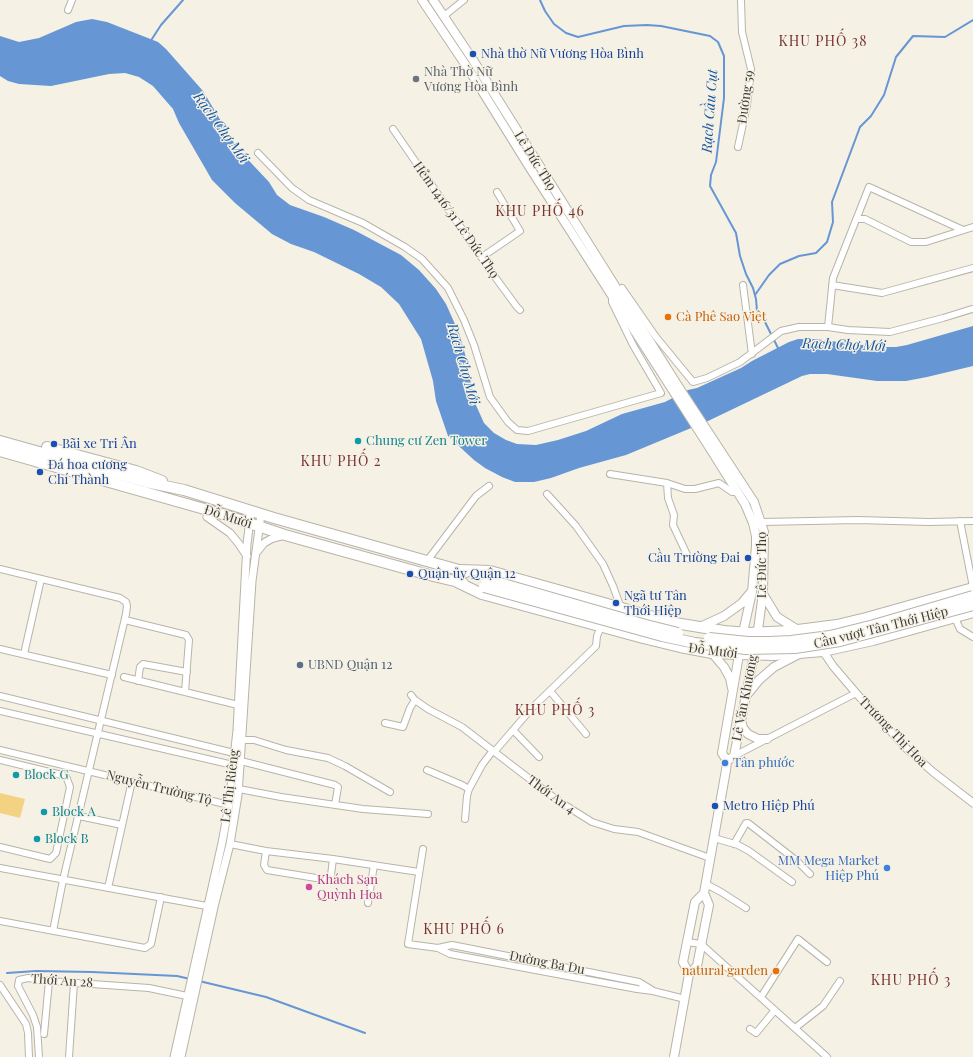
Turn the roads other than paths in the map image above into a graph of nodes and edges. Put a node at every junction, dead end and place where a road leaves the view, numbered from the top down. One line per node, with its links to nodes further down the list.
1 (72, 0): 6 (street)
2 (422, 0): 8 (main road, Lê Đức Thọ)
3 (433, 0): 7 (main road, Lê Đức Thọ)
4 (464, 0): 7 (street)
5 (741, 0): 10 (street, Đường 59)
6 (68, 10)
7 (444, 16): 8 (street); 11 (main road, Lê Đức Thọ)
8 (438, 24): 11 (main road, Lê Đức Thọ)
9 (393, 129): 17 (street, Hẻm 1416/31 Lê Đức Thọ)
10 (738, 147)
11 (525, 152): 22 (main road, Lê Đức Thọ); 27 (main road, Lê Đức Thọ)
12 (258, 153): 22 (street, Lê Đức Thọ)
13 (497, 192): 17 (street)
14 (857, 219): 16 (street); 16 (street); 20 (street)
15 (973, 227): 16 (street)
16 (962, 230)
17 (482, 257): 24 (street, Hẻm 1416/31 Lê Đức Thọ)
18 (973, 268): 20 (street)
19 (743, 285): 26 (street)
20 (832, 285): 25 (street)
21 (622, 288): 26 (street)
22 (612, 297): 27 (main road, Lê Đức Thọ)
23 (972, 309): 25 (street)
24 (520, 310)
25 (828, 327): 26 (street)
26 (752, 354)
27 (672, 384): 29 (main road)
28 (0, 434): 36 (highway, Đỗ Mười)
29 (709, 440): 37 (main road, Lê Đức Thọ); 45 (main road, Lê Đức Thọ)
30 (0, 441): 36 (highway, Đỗ Mười)
31 (0, 451): 40 (highway, Đỗ Mười)
32 (0, 458): 42 (highway, Đỗ Mười)
33 (610, 474): 34 (street)
34 (667, 483): 37 (street); 52 (street)
35 (490, 486): 53 (street)
36 (184, 490): 39 (highway, Đỗ Mười)
37 (738, 492): 47 (main road, Lê Đức Thọ)
38 (547, 494): 64 (street)
39 (251, 511): 41 (highway, Đỗ Mười); 46 (street, Lê Thị Riêng)
40 (222, 514): 42 (highway); 46 (highway, Đỗ Mười)
41 (265, 515): 48 (street, Lê Thị Riêng); 53 (highway, Đỗ Mười)
42 (207, 517): 51 (street)
43 (960, 521): 44 (street); 45 (street); 59 (street)
44 (973, 521)
45 (762, 522): 47 (main road); 61 (main road, Lê Đức Thọ)
46 (249, 523): 48 (highway, Đỗ Mười); 51 (street, Lê Thị Riêng)
47 (753, 523): 60 (main road, Lê Đức Thọ)
48 (259, 527): 49 (highway, Đỗ Mười); 50 (street, Lê Thị Riêng)
49 (285, 535): 50 (street); 57 (highway, Đỗ Mười)
50 (256, 553): 105 (street, Lê Thị Riêng)
51 (247, 556): 96 (street, Lê Thị Riêng)
52 (689, 560)
53 (427, 561): 55 (highway, Đỗ Mười)
54 (0, 569): 56 (street)
55 (460, 570): 58 (highway, Đỗ Mười); 64 (highway, Đỗ Mười)
56 (41, 579): 67 (street); 79 (street)
57 (457, 582): 58 (highway, Đỗ Mười); 68 (highway, Đỗ Mười)
58 (485, 583): 62 (highway, Cầu vượt Tân Thới Hiệp, bridge); 63 (highway, Cầu vượt Tân Thới Hiệp, bridge)
59 (973, 587): 70 (highway, Đỗ Mười)
60 (752, 592): 69 (main road); 72 (main road, Lê Đức Thọ)
61 (763, 593): 70 (main road); 73 (main road, Lê Đức Thọ)
62 (973, 596)
63 (973, 605)
64 (621, 608): 69 (highway, Đỗ Mười)
65 (973, 612): 66 (highway, Đỗ Mười)
66 (955, 618): 75 (street); 77 (highway, Đỗ Mười)
67 (125, 620): 84 (street); 85 (street)
68 (601, 627): 78 (highway, Đỗ Mười); 88 (street)
69 (698, 627): 71 (highway, Đỗ Mười)
70 (799, 630): 74 (highway, Đỗ Mười)
71 (722, 631): 72 (highway, Đỗ Mười); 78 (highway)
72 (743, 632): 73 (highway, Đỗ Mười); 80 (main road, Lê Văn Khương)
73 (758, 632): 74 (highway, Đỗ Mười); 82 (main road, Lê Văn Khương)
74 (774, 632): 83 (highway)
75 (973, 637)
76 (0, 649): 79 (street)
77 (823, 651): 81 (highway, Đỗ Mười); 91 (street, Trương Thị Hoa)
78 (715, 653): 80 (highway, Đỗ Mười); 89 (main road)
79 (24, 654): 85 (street)
80 (739, 654): 82 (highway, Đỗ Mười); 89 (main road, Lê Văn Khương)
81 (799, 654): 83 (highway, Đỗ Mười); 94 (main road)
82 (754, 655): 83 (highway, Đỗ Mười); 94 (main road, Lê Văn Khương)
83 (774, 655)
84 (186, 672): 87 (street); 90 (street)
85 (112, 675): 99 (street)
86 (124, 677): 87 (street)
87 (138, 681): 90 (street)
88 (550, 690): 101 (street); 103 (street)
89 (733, 691): 110 (main road, Lê Văn Khương)
90 (185, 692): 96 (street)
91 (856, 693): 104 (street); 120 (street, Trương Thị Hoa)
92 (411, 695): 95 (street, Thới An 4)
93 (0, 696): 99 (street)
94 (745, 696): 98 (main road, Lê Văn Khương)
95 (415, 700): 100 (street); 107 (street, Thới An 4)
96 (238, 705): 108 (street, Lê Thị Riêng)
97 (0, 711): 102 (street)
98 (740, 719): 104 (main road); 110 (main road, Lê Văn Khương)
99 (100, 720): 102 (street); 108 (street)
100 (385, 723)
101 (512, 730): 107 (street); 109 (street)
102 (97, 734): 113 (street); 115 (street)
103 (586, 734)
104 (768, 739): 110 (street)
105 (242, 740): 112 (street, Lê Thị Riêng); 119 (street)
106 (0, 750): 115 (street, Nguyễn Trường Tộ)
107 (495, 751): 118 (street); 133 (street, Thới An 4)
108 (234, 753): 113 (street, Lê Thị Riêng)
109 (539, 756)
110 (731, 759): 127 (main road, Lê Văn Khương)
111 (0, 760): 130 (street)
112 (241, 761): 117 (street, Lê Thị Riêng); 122 (street)
113 (232, 765): 121 (street, Lê Thị Riêng)
114 (427, 770): 118 (street)
115 (89, 771): 116 (street, Nguyễn Trường Tộ); 124 (street)
116 (132, 781): 121 (street, Nguyễn Trường Tộ); 126 (street)
117 (239, 789): 122 (street); 128 (street, Lê Thị Riêng)
118 (469, 790): 125 (street)
119 (390, 792)
120 (973, 803)
121 (228, 805): 146 (street, Lê Thị Riêng)
122 (335, 805): 123 (street)
123 (428, 814)
124 (78, 816): 126 (street); 139 (street)
125 (465, 819)
126 (122, 825): 142 (street)
127 (714, 838): 129 (street); 133 (main road, Lê Văn Khương)
128 (230, 844): 132 (street); 146 (street, Lê Thị Riêng)
129 (734, 844): 138 (street); 140 (street)
130 (0, 846)
131 (423, 850): 137 (street)
132 (266, 851): 134 (street); 134 (street)
133 (710, 858): 141 (main road, Lê Văn Khương)
134 (333, 859): 135 (street)
135 (374, 865): 137 (street); 145 (street)
136 (0, 868): 139 (street)
137 (419, 872): 152 (street, Đường Ba Du)
138 (810, 874)
139 (64, 880): 142 (street); 149 (street)
140 (792, 882)
141 (706, 884): 143 (main road, Lê Văn Khương); 147 (street)
142 (108, 888): 144 (street)
143 (704, 893): 150 (main road, Lê Văn Khương); 151 (main road, Lê Văn Khương)
144 (161, 897): 146 (street); 149 (street)
145 (368, 903)
146 (210, 906): 162 (street, Lê Thị Riêng)
147 (746, 908)
148 (0, 921): 149 (street)
149 (53, 931)
150 (688, 942): 151 (street); 156 (main road, Lê Văn Khương)
151 (701, 944): 156 (main road, Lê Văn Khương); 163 (street)
152 (438, 948): 153 (street, Đường Ba Du); 155 (street, Đường Ba Du)
153 (530, 960): 155 (street); 161 (street, Đường Ba Du)
154 (827, 962): 163 (street)
155 (530, 969): 161 (street, Đường Ba Du)
156 (689, 974): 164 (main road, Lê Văn Khương)
157 (49, 981): 159 (street, Thới An 28); 168 (street); 170 (street, Thới An 28)
158 (840, 981): 166 (street)
159 (74, 983): 162 (street, Thới An 28); 171 (street)
160 (0, 985): 169 (street)
161 (653, 991): 164 (street, Đường Ba Du)
162 (190, 992): 172 (street, Lê Thị Riêng); 173 (street, Lê Thị Riêng)
163 (761, 997): 165 (street)
164 (685, 999): 174 (main road, Lê Văn Khương)
165 (775, 1010): 166 (street); 167 (street)
166 (795, 1028): 175 (street)
167 (750, 1029)
168 (44, 1034)
169 (29, 1057)
170 (39, 1057)
171 (69, 1057)
172 (174, 1057)
173 (181, 1057)
174 (674, 1057)
175 (827, 1057)

